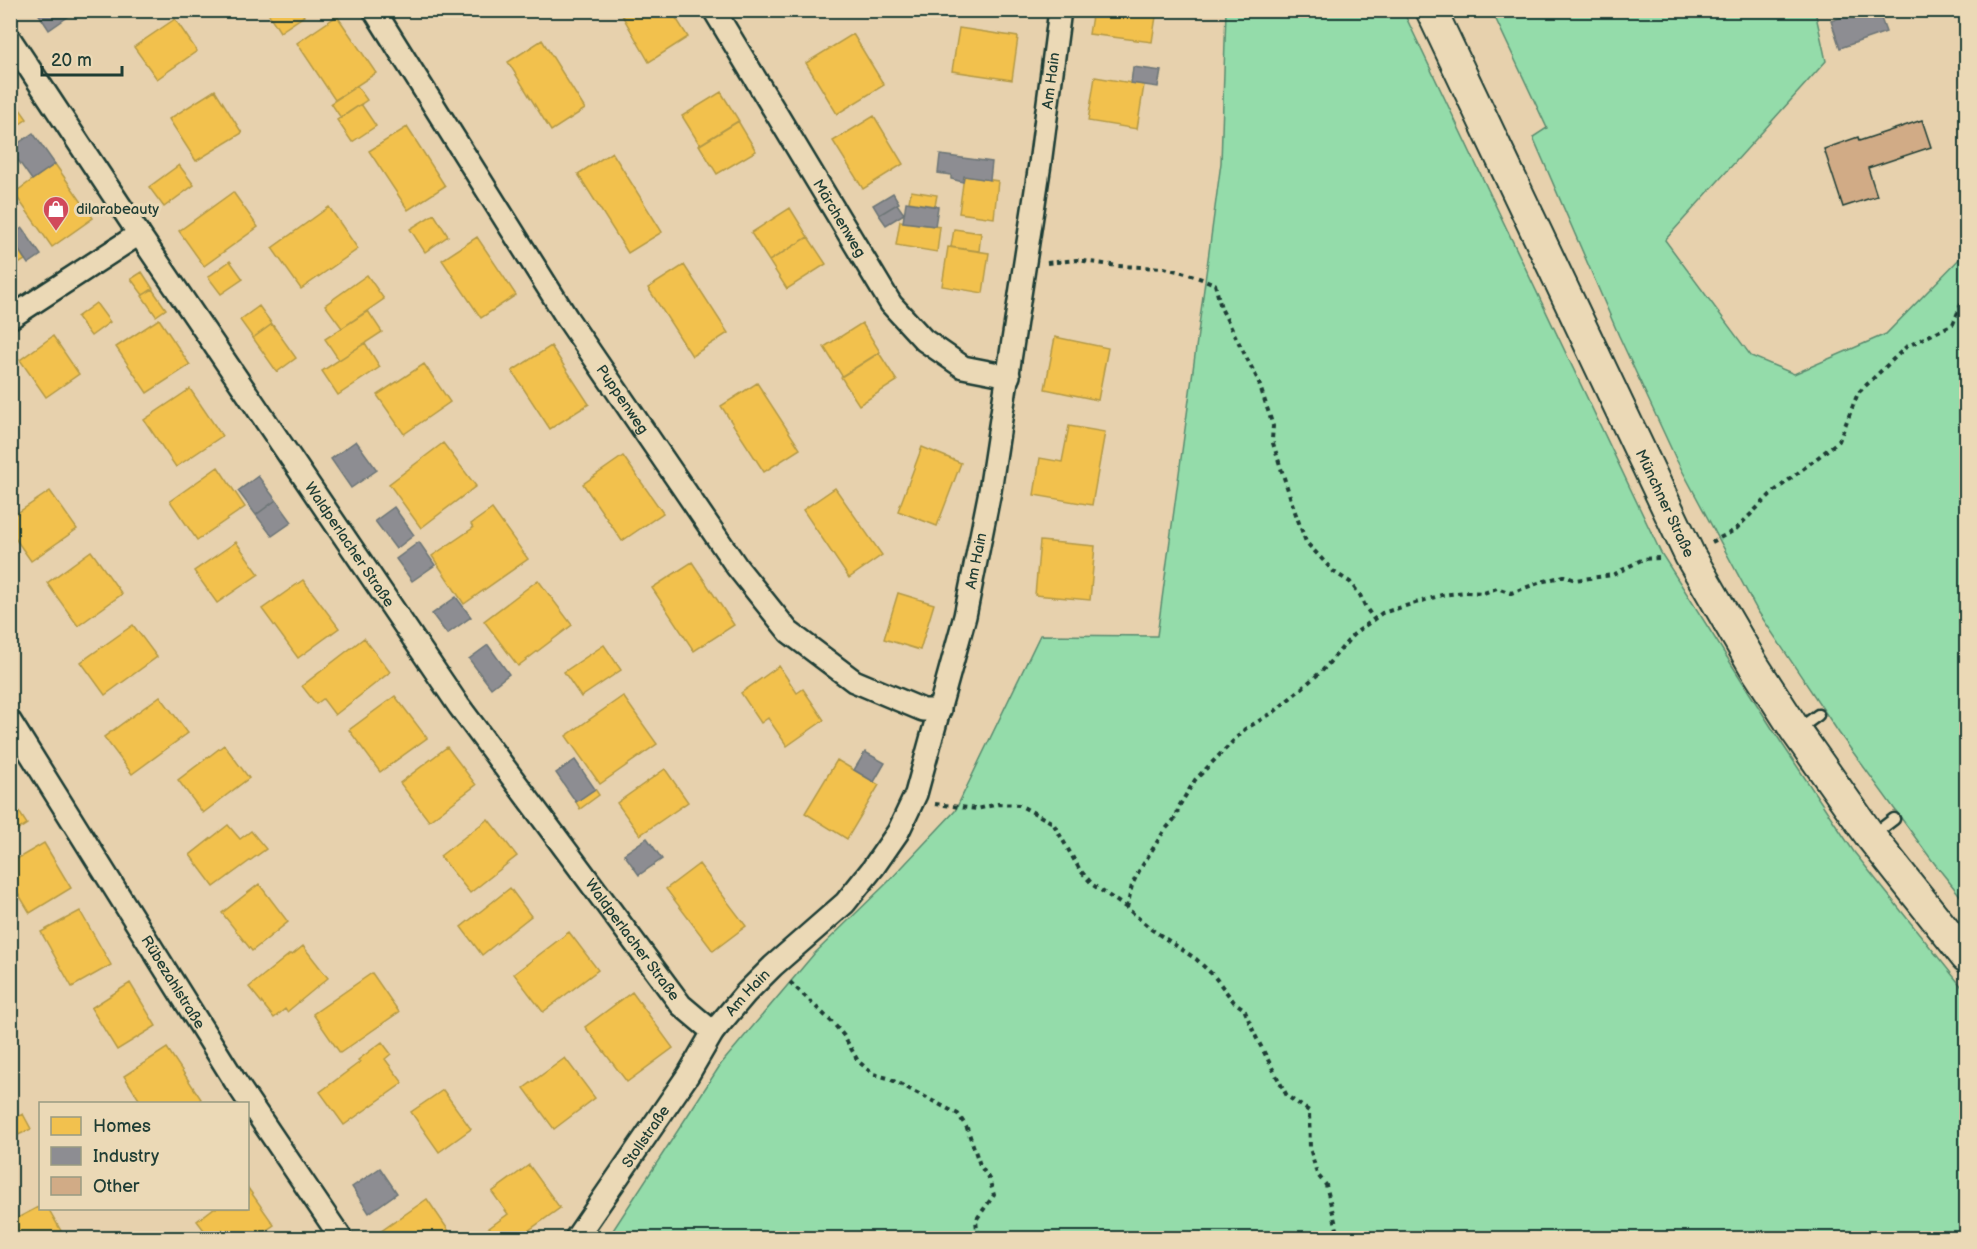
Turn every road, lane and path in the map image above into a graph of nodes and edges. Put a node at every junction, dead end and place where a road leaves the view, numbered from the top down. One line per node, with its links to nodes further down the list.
1 (374, 10): 13 (street, Puppenweg)
2 (714, 10): 10 (street, Märchenweg)
3 (1060, 10): 7 (street, Am Hain)
4 (1431, 10): 11 (main road, Münchner Straße)
5 (10, 39): 6 (street, Waldperlacher Straße)
6 (139, 234): 9 (street); 19 (street, Waldperlacher Straße)
7 (1026, 257): 10 (street, Am Hain); 12 (path)
8 (1966, 293): 11 (path)
9 (10, 318)
10 (1009, 376): 13 (street, Am Hain)
11 (1706, 546): 12 (path); 17 (main road, Münchner Straße)
12 (1374, 619): 16 (path)
13 (940, 710): 15 (street, Am Hain)
14 (10, 721): 20 (street, Rübezahlstraße)
15 (916, 794): 16 (path); 18 (street, Am Hain)
16 (1127, 908): 23 (path)
17 (1966, 957)
18 (773, 966): 19 (street, Am Hain); 22 (path)
19 (713, 1032): 21 (street, Stollstraße)
20 (341, 1239)
21 (576, 1239)
22 (982, 1239)
23 (1330, 1239)

